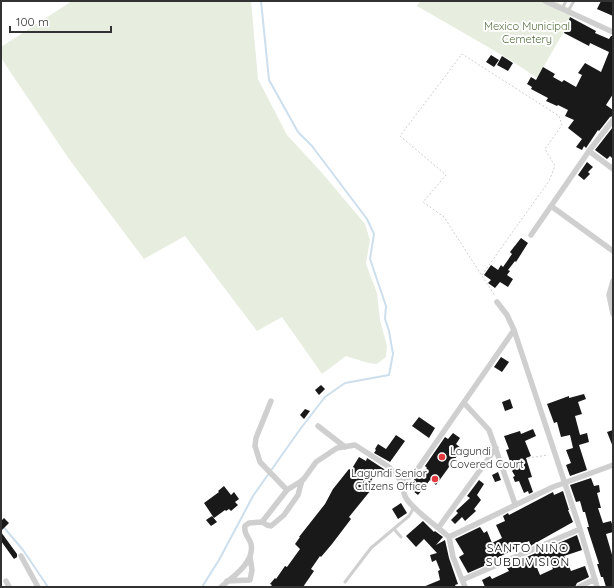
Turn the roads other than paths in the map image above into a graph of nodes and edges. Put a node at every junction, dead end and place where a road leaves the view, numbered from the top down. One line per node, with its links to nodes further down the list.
1 (545, 1): 4 (street)
2 (566, 1): 4 (lane)
3 (574, 1): 5 (lane)
4 (562, 8): 5 (street)
5 (568, 11): 6 (street)
6 (613, 32)
7 (613, 120): 8 (street)
8 (589, 151): 9 (street); 10 (street)
9 (613, 169)
10 (551, 206): 11 (street); 12 (street)
11 (531, 235)
12 (613, 251)
13 (613, 281): 15 (street)
14 (497, 302): 16 (street)
15 (613, 314)
16 (514, 330): 18 (street); 24 (street)
17 (271, 401): 26 (street)
18 (464, 403): 21 (street); 25 (street)
19 (318, 426): 20 (street)
20 (345, 447): 23 (street); 25 (street)
21 (496, 448): 27 (street); 30 (street)
22 (613, 465): 24 (street)
23 (302, 480): 26 (street); 29 (street)
24 (563, 482): 27 (street); 32 (street)
25 (404, 483): 28 (street)
26 (288, 490): 29 (street)
27 (514, 504): 33 (street)
28 (413, 506): 30 (street); 31 (lane)
29 (262, 522): 36 (street)
30 (439, 528): 33 (street)
31 (394, 529): 34 (lane); 41 (lane)
32 (580, 529): 37 (street); 38 (street)
33 (449, 537): 37 (street)
34 (401, 538)
35 (21, 556): 43 (street)
36 (250, 557): 40 (street); 40 (street)
37 (462, 580): 45 (street)
38 (595, 580): 46 (street); 47 (street)
39 (6, 581): 42 (street)
40 (227, 581): 44 (street)
41 (345, 582)
42 (10, 587)
43 (38, 587)
44 (221, 587)
45 (465, 587)
46 (579, 587)
47 (597, 587)

